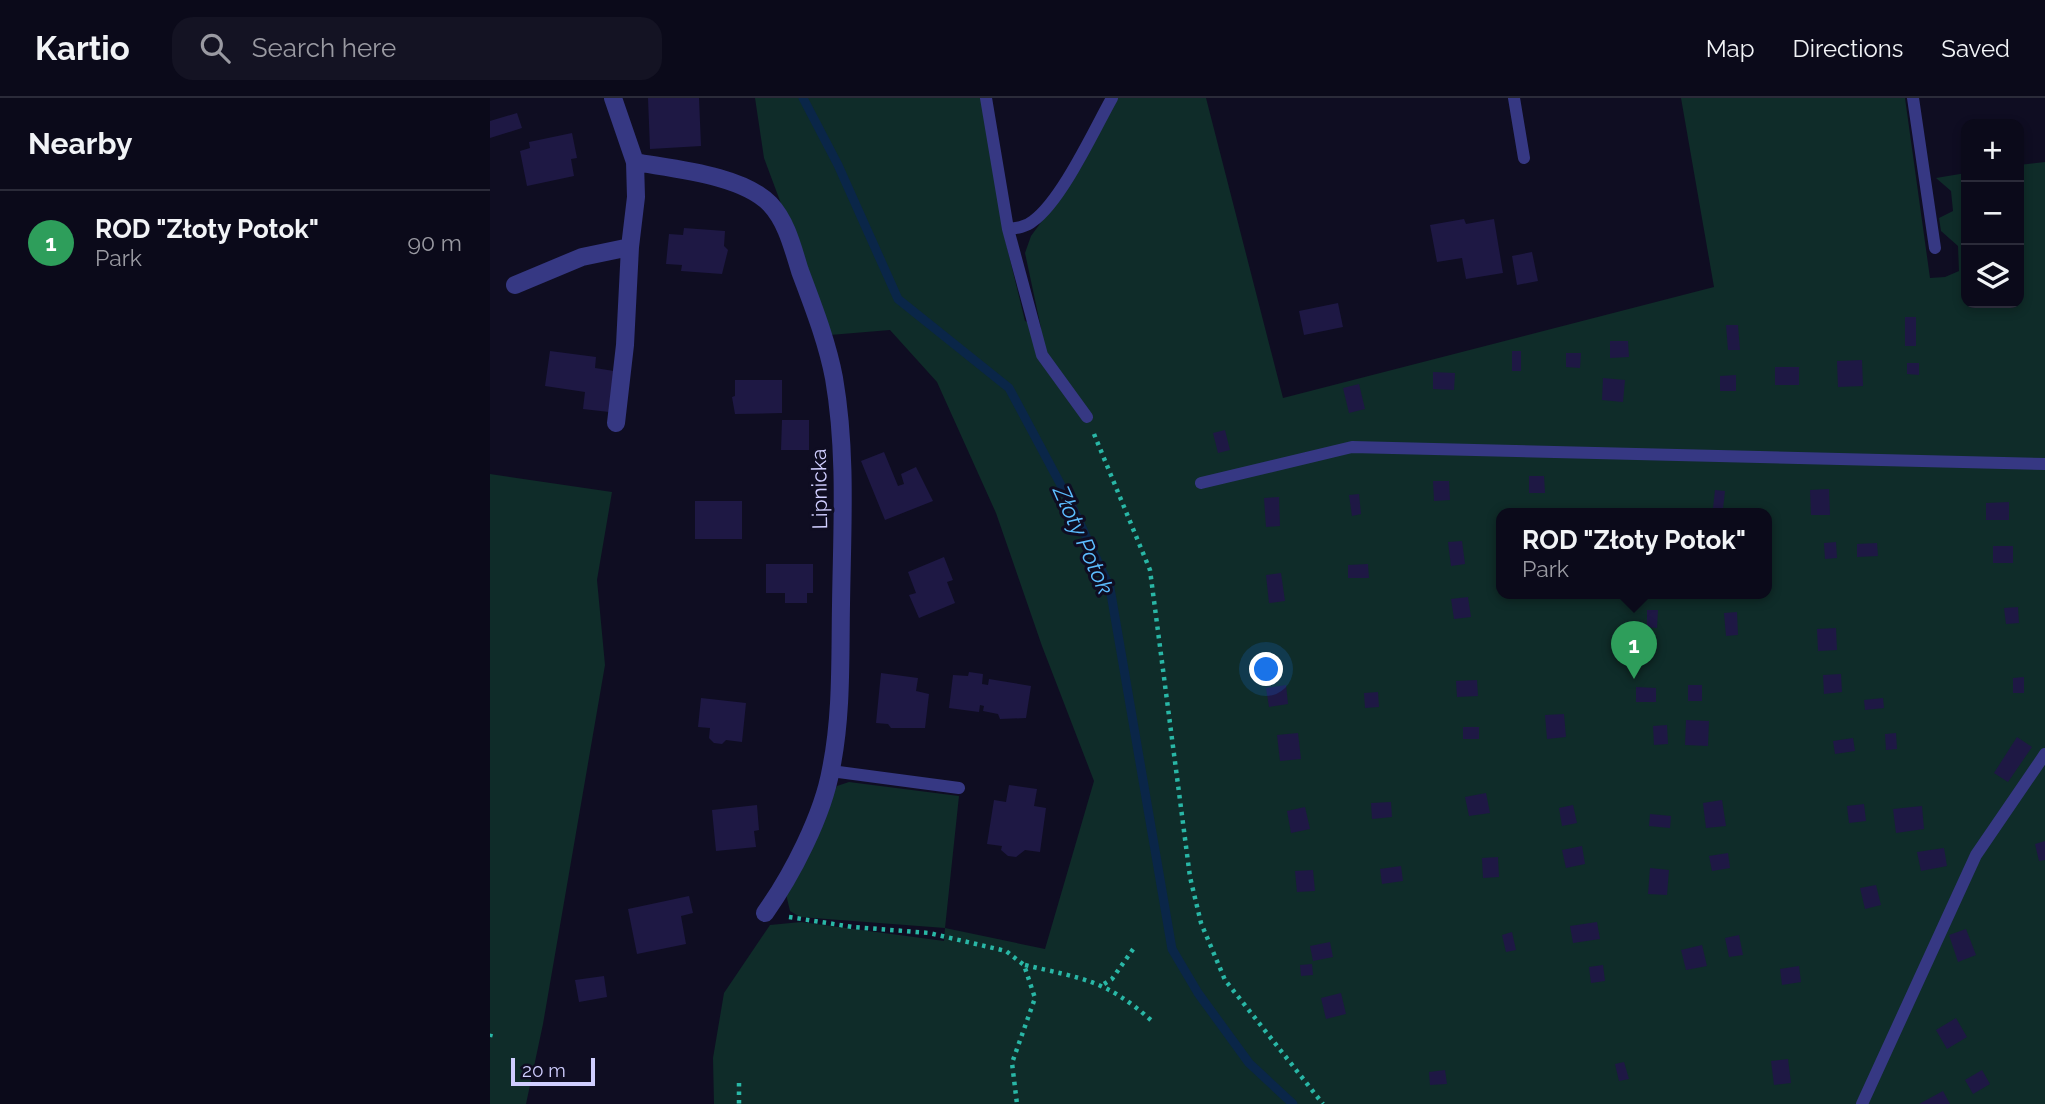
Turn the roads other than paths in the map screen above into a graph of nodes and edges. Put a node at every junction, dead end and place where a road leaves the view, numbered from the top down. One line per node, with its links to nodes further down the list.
1 (613, 98): 7 (street)
2 (986, 98): 8 (lane)
3 (1112, 98): 8 (lane)
4 (1514, 98): 6 (lane)
5 (1913, 98): 10 (lane)
6 (1524, 158)
7 (635, 162): 9 (street); 17 (street, Lipnicka)
8 (1008, 229): 12 (lane)
9 (629, 247): 11 (street); 13 (street)
10 (1935, 248)
11 (515, 285)
12 (1087, 417)
13 (616, 423)
14 (2045, 464): 15 (lane)
15 (1201, 484)
16 (2045, 754): 20 (lane)
17 (831, 771): 18 (lane); 19 (street, Lipnicka)
18 (958, 788)
19 (770, 906)
20 (1862, 1104)

